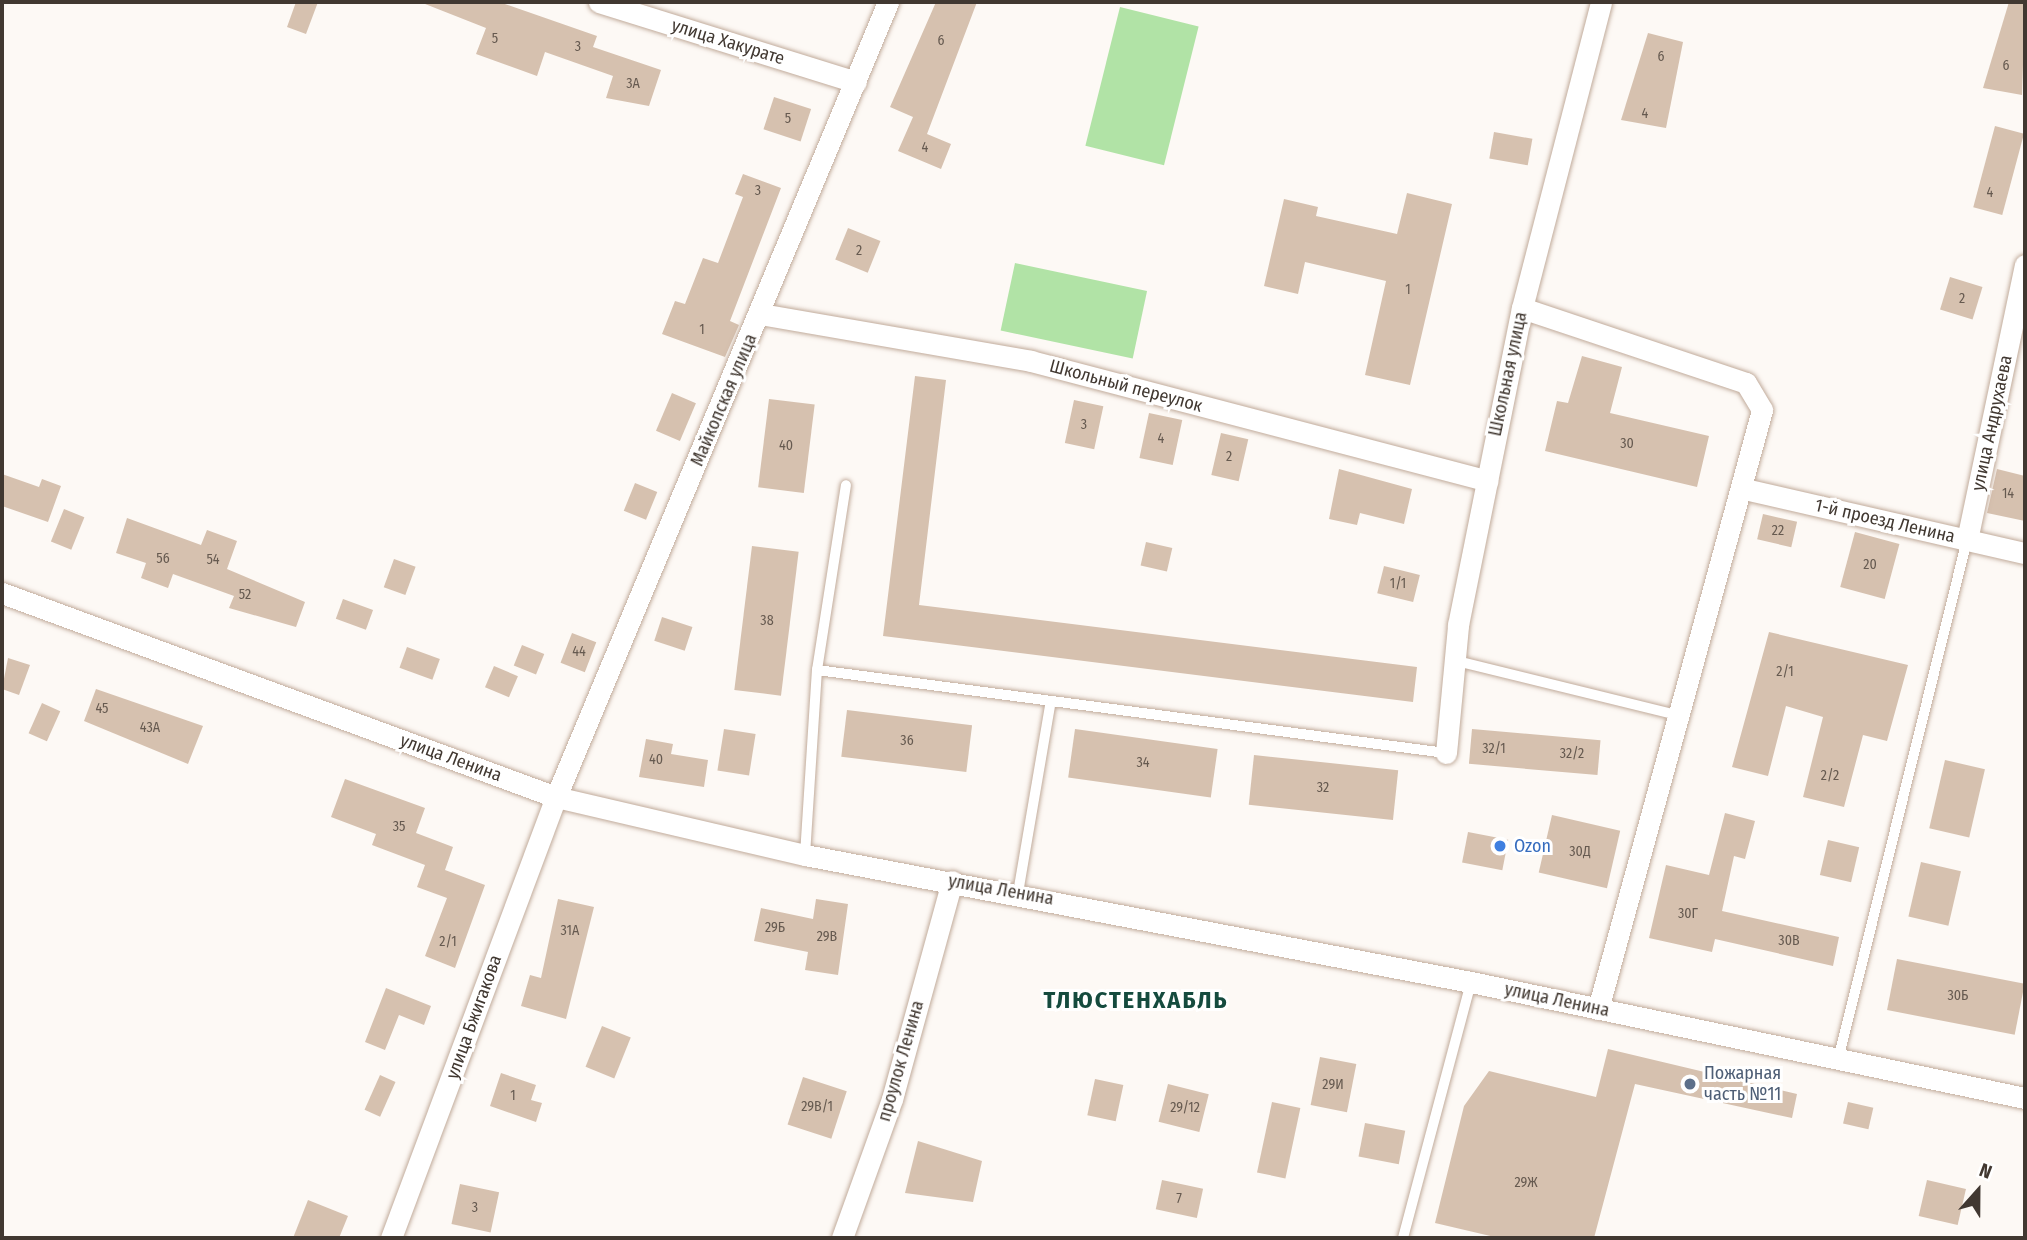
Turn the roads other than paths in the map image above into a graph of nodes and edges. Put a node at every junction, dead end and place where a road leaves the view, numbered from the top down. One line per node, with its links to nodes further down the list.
1 (599, 2): 4 (street, улица Хакурате)
2 (888, 2): 4 (street, Майкопская улица)
3 (1601, 2): 6 (street, Школьная улица)
4 (856, 82): 7 (street, Майкопская улица)
5 (2025, 265): 11 (street, улица Андрухаева)
6 (1522, 308): 8 (street, Школьная улица); 10 (street)
7 (760, 314): 8 (street, Школьный переулок); 19 (street, Майкопская улица)
8 (1487, 481): 14 (street, Школьная улица)
9 (846, 485): 15 (lane)
10 (1745, 489): 11 (street, 1-й проезд Ленина); 17 (street)
11 (1967, 540): 12 (street, 1-й проезд Ленина); 25 (lane)
12 (2025, 553)
13 (2, 593): 19 (street, улица Ленина)
14 (1453, 660): 17 (lane); 18 (street, Школьная улица)
15 (817, 670): 16 (lane); 20 (lane)
16 (1050, 705): 18 (lane); 22 (lane)
17 (1682, 716): 24 (street)
18 (1446, 753)
19 (556, 797): 20 (street, улица Ленина); 27 (street, улица Бжигакова)
20 (805, 855): 21 (street, улица Ленина)
21 (951, 881): 22 (street, улица Ленина); 28 (street, проулок Ленина)
22 (1018, 893): 23 (street, улица Ленина)
23 (1471, 982): 24 (street, улица Ленина); 29 (lane)
24 (1598, 1009): 25 (street, улица Ленина)
25 (1838, 1060): 26 (street, улица Ленина)
26 (2025, 1098)
27 (391, 1238)
28 (842, 1238)
29 (1403, 1238)

